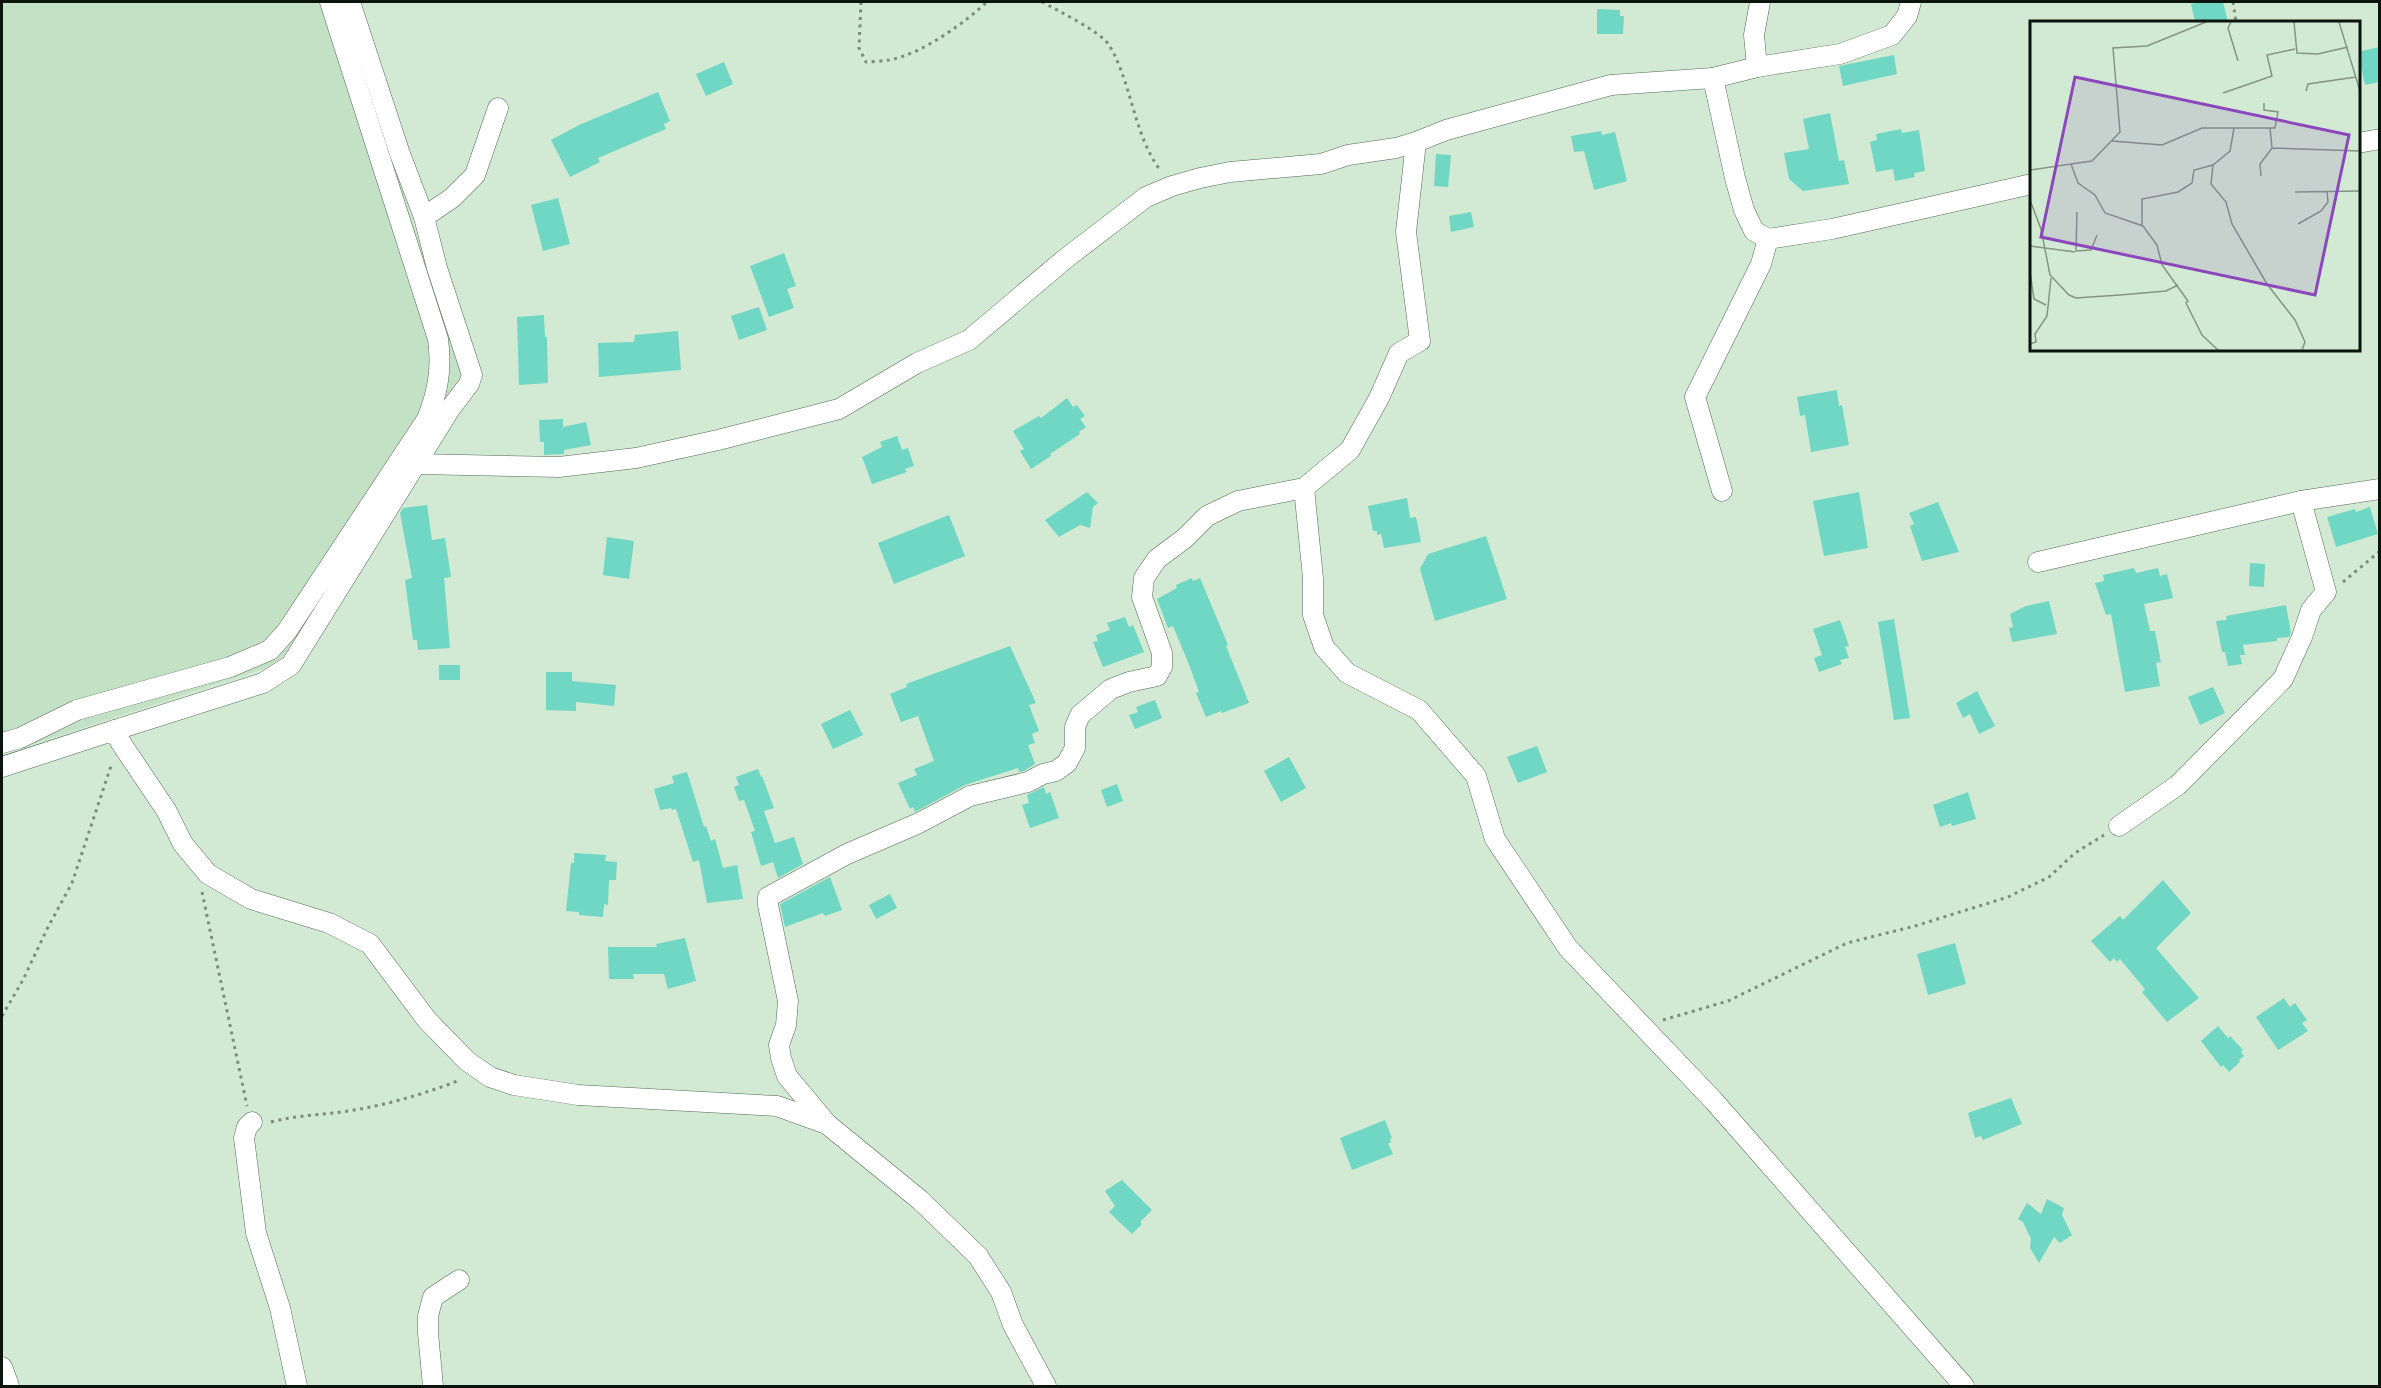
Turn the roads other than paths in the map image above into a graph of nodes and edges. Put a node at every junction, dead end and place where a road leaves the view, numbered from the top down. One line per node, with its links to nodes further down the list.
1 (330, 2): 21 (street)
2 (350, 2): 12 (street)
3 (1760, 2): 5 (street)
4 (1911, 2): 5 (street)
5 (1756, 67): 6 (street)
6 (1713, 78): 9 (street); 13 (street)
7 (498, 108): 12 (street)
8 (2379, 139): 10 (street)
9 (1416, 142): 14 (street); 15 (street)
10 (2360, 143)
11 (2030, 184): 13 (street)
12 (424, 217): 14 (street)
13 (1768, 239): 17 (street)
14 (417, 465): 20 (street)
15 (1304, 488): 25 (street); 32 (street)
16 (2379, 489): 18 (street)
17 (1722, 491)
18 (2301, 501): 19 (street); 23 (street)
19 (2038, 562)
20 (118, 737): 22 (street); 25 (street)
21 (2, 744)
22 (2, 767)
23 (2119, 826)
24 (252, 1122): 29 (street)
25 (826, 1124): 31 (street)
26 (459, 1280): 30 (street)
27 (2, 1368): 28 (street)
28 (9, 1386)
29 (297, 1386)
30 (433, 1386)
31 (1046, 1386)
32 (1964, 1386)

